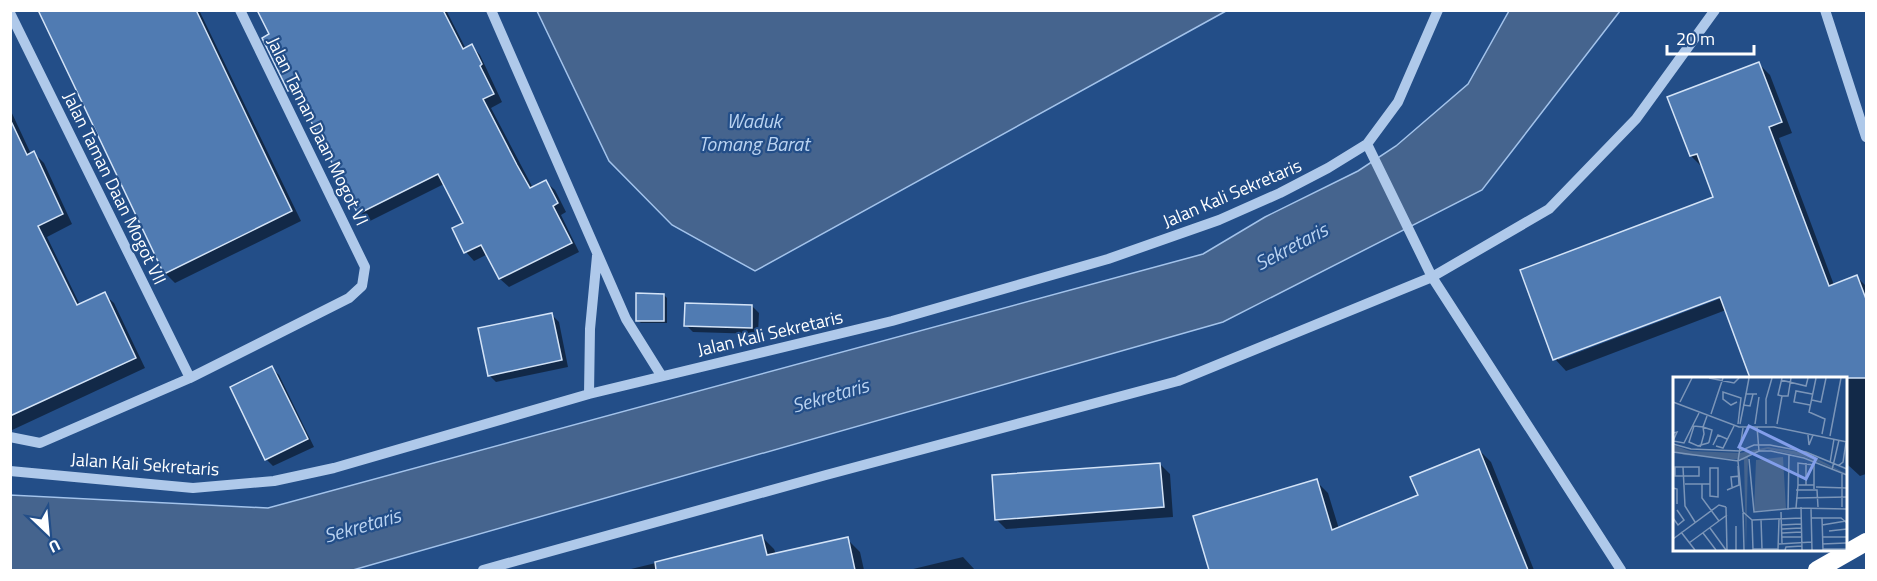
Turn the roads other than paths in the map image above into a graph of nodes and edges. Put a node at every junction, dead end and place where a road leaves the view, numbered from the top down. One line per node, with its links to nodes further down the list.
1 (240, 10): 12 (street, Jalan Taman Daan Mogot VI)
2 (491, 10): 9 (street)
3 (1438, 10): 8 (street, Jalan Kali Sekretaris)
4 (1715, 10): 10 (street)
5 (1825, 10): 7 (street)
6 (10, 13): 12 (street, Jalan Taman Daan Mogot VII)
7 (1866, 137)
8 (1368, 146): 10 (street); 11 (street, Jalan Kali Sekretaris)
9 (597, 256): 11 (street); 13 (street)
10 (1432, 278): 17 (street); 18 (street)
11 (661, 375): 13 (street, Jalan Kali Sekretaris)
12 (190, 378): 14 (street)
13 (589, 394): 15 (street, Jalan Kali Sekretaris)
14 (10, 437)
15 (10, 471)
16 (1866, 542): 19 (highway)
17 (483, 570)
18 (1621, 570)
19 (1817, 570)

